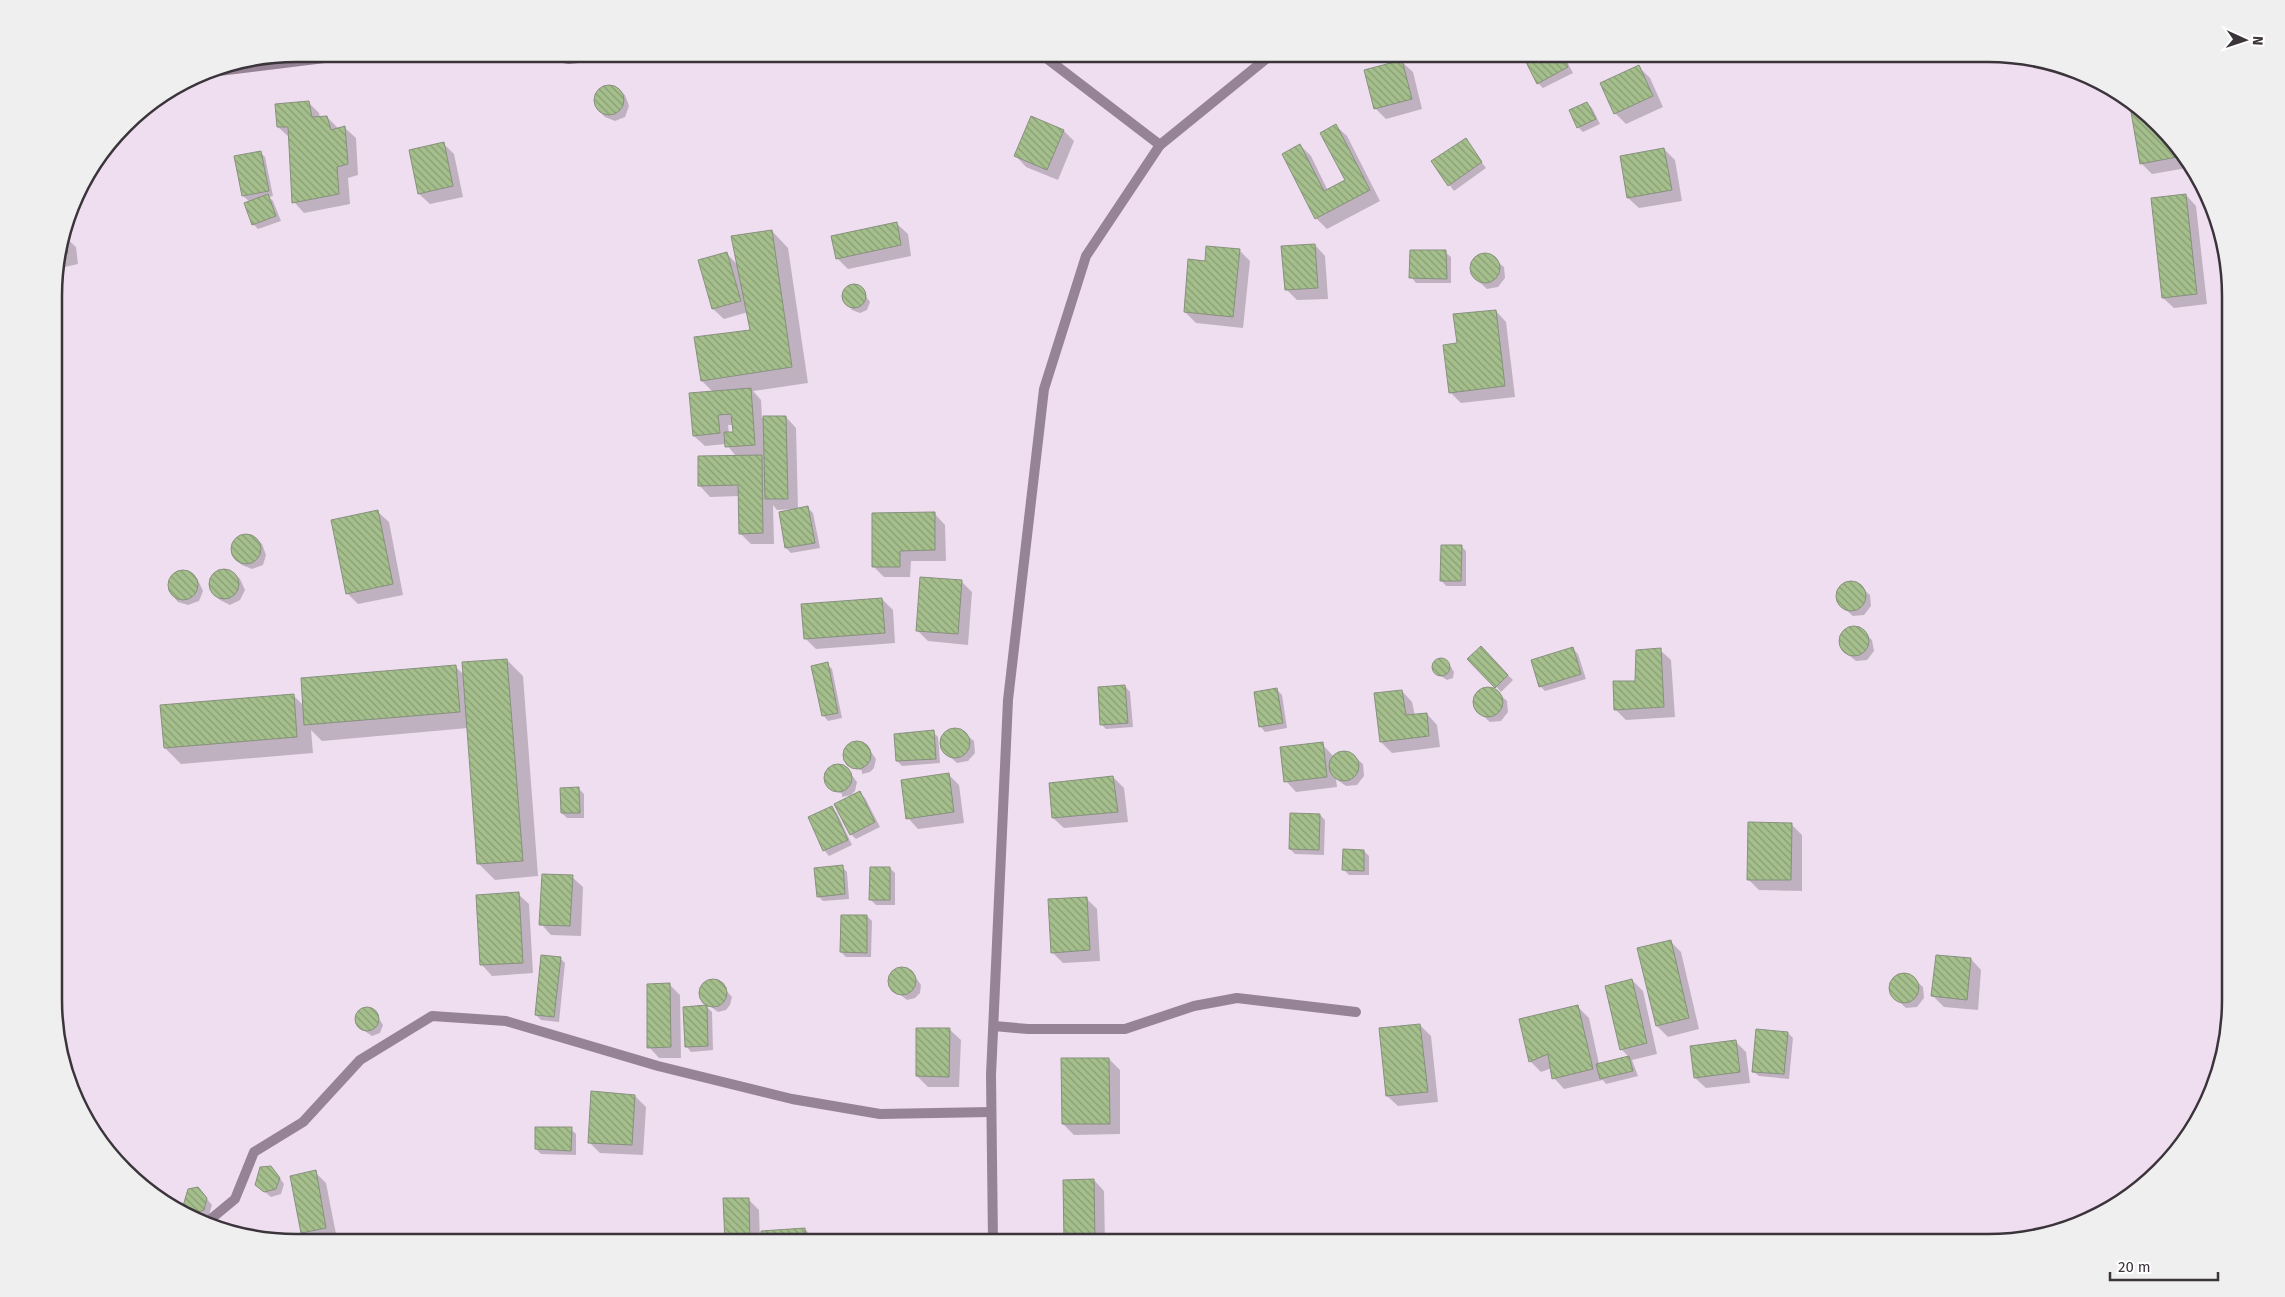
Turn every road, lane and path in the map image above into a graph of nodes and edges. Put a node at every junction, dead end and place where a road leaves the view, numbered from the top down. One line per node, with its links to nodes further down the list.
1 (1051, 62): 5 (street)
2 (1262, 62): 5 (street)
3 (286, 63): 4 (street)
4 (250, 67)
5 (1160, 145): 7 (street)
6 (1356, 1012): 7 (street)
7 (994, 1026): 8 (street)
8 (991, 1112): 9 (street); 10 (street)
9 (211, 1218)
10 (993, 1234)

